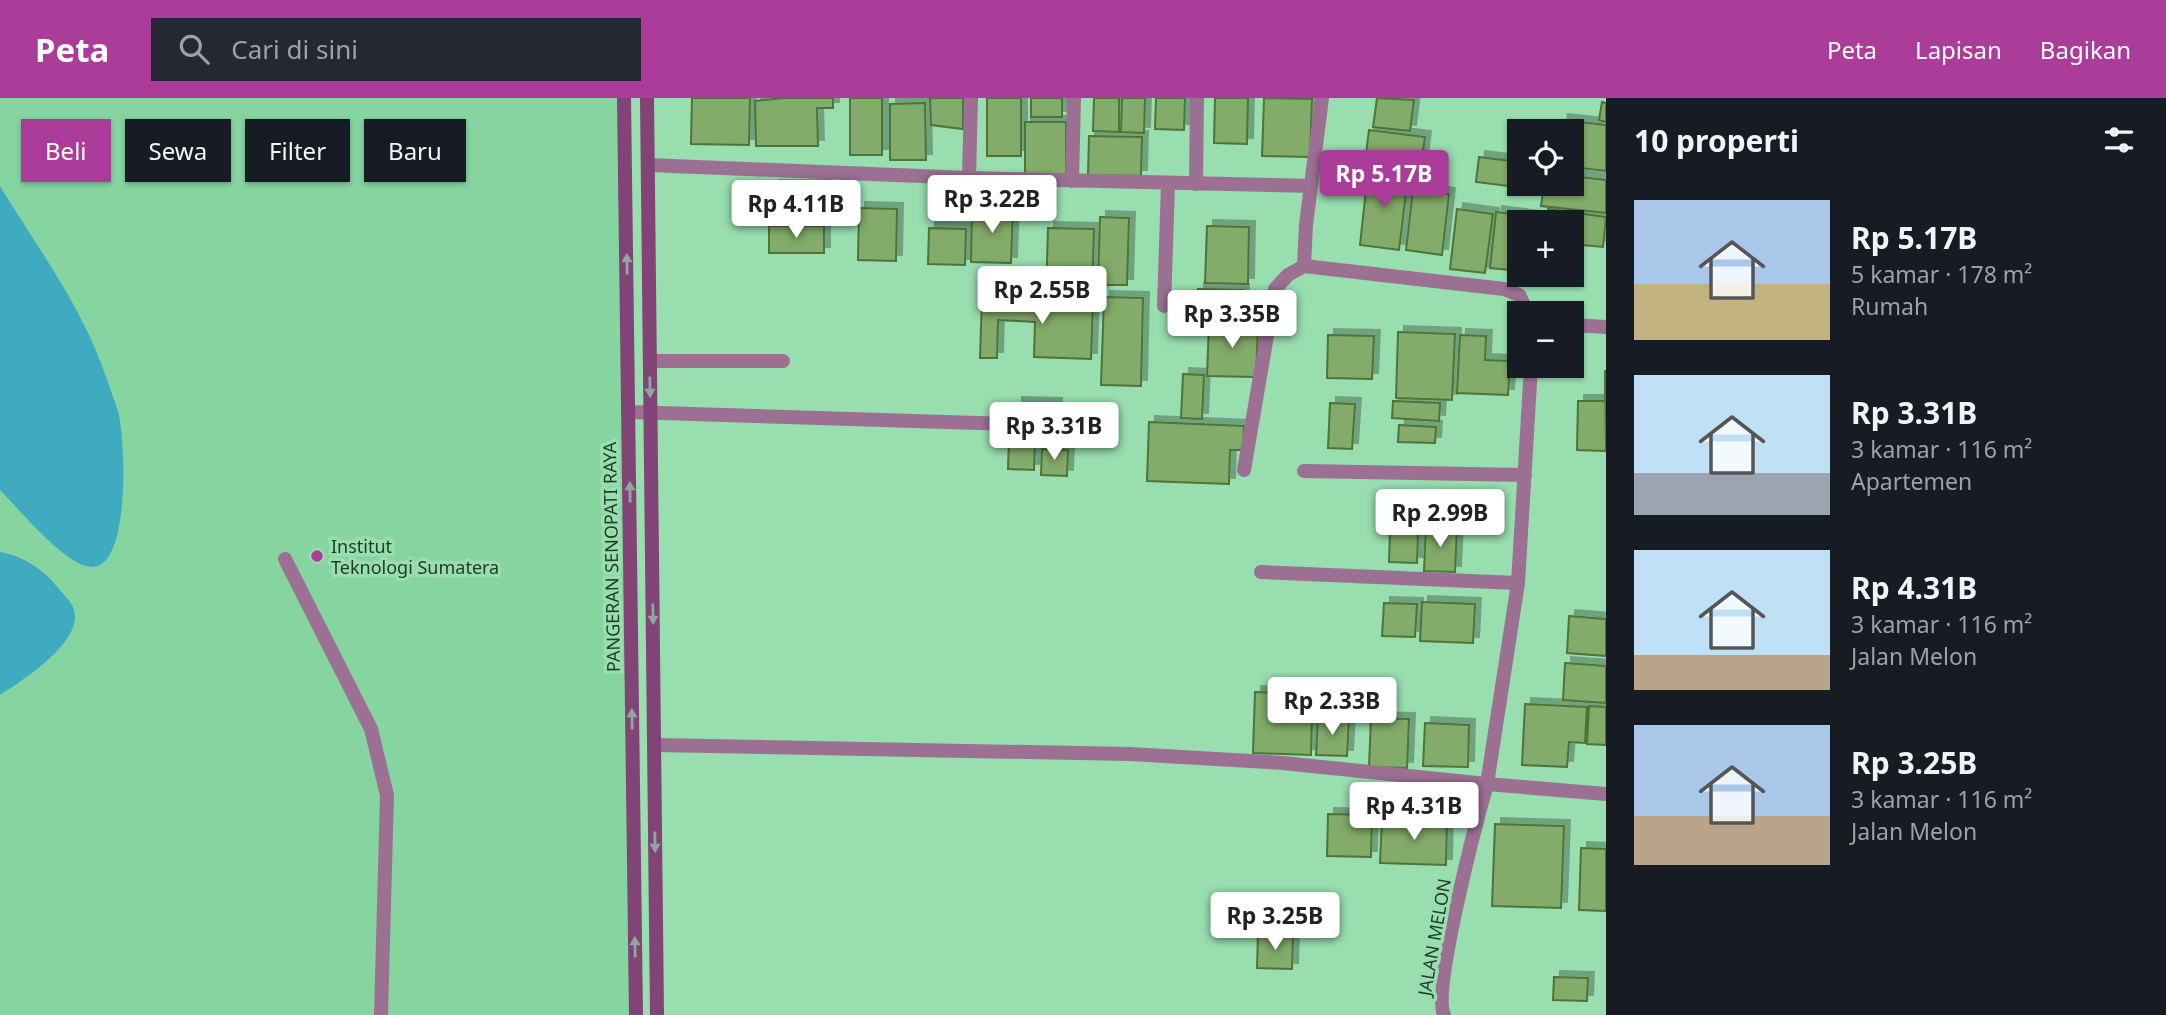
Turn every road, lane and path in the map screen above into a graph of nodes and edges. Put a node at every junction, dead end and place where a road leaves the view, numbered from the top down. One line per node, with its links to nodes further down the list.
1 (624, 98): 21 (street, PANGERAN SENOPATI RAYA, one-way to 1)
2 (647, 98): 7 (street)
3 (971, 98): 8 (street)
4 (1074, 98): 9 (street)
5 (1197, 98): 11 (street)
6 (1322, 98): 12 (street)
7 (648, 165): 8 (street); 18 (street)
8 (969, 178): 9 (street)
9 (1072, 181): 10 (street)
10 (1168, 184): 11 (street); 15 (street)
11 (1196, 184): 12 (street)
12 (1311, 186): 13 (street)
13 (1304, 266): 14 (street); 24 (street)
14 (1522, 301)
15 (1164, 306)
16 (1584, 326): 17 (street)
17 (1606, 327)
18 (650, 361): 19 (street); 22 (street, one-way to 22)
19 (783, 361)
20 (1530, 378): 26 (street, JALAN MELON)
21 (629, 412): 22 (street); 34 (street, PANGERAN SENOPATI RAYA, one-way to 21)
22 (651, 412): 23 (street); 30 (street, one-way to 30)
23 (1040, 425)
24 (1244, 470)
25 (1304, 471): 26 (street)
26 (1525, 475): 29 (street, JALAN MELON)
27 (285, 559): 33 (street)
28 (1261, 572): 29 (street)
29 (1518, 583): 31 (street, JALAN MELON)
30 (654, 745): 31 (street); 35 (street, one-way to 35)
31 (1487, 784): 32 (street); 36 (street, JALAN MELON)
32 (1606, 794)
33 (381, 1015)
34 (636, 1015)
35 (657, 1015)
36 (1444, 1015)

